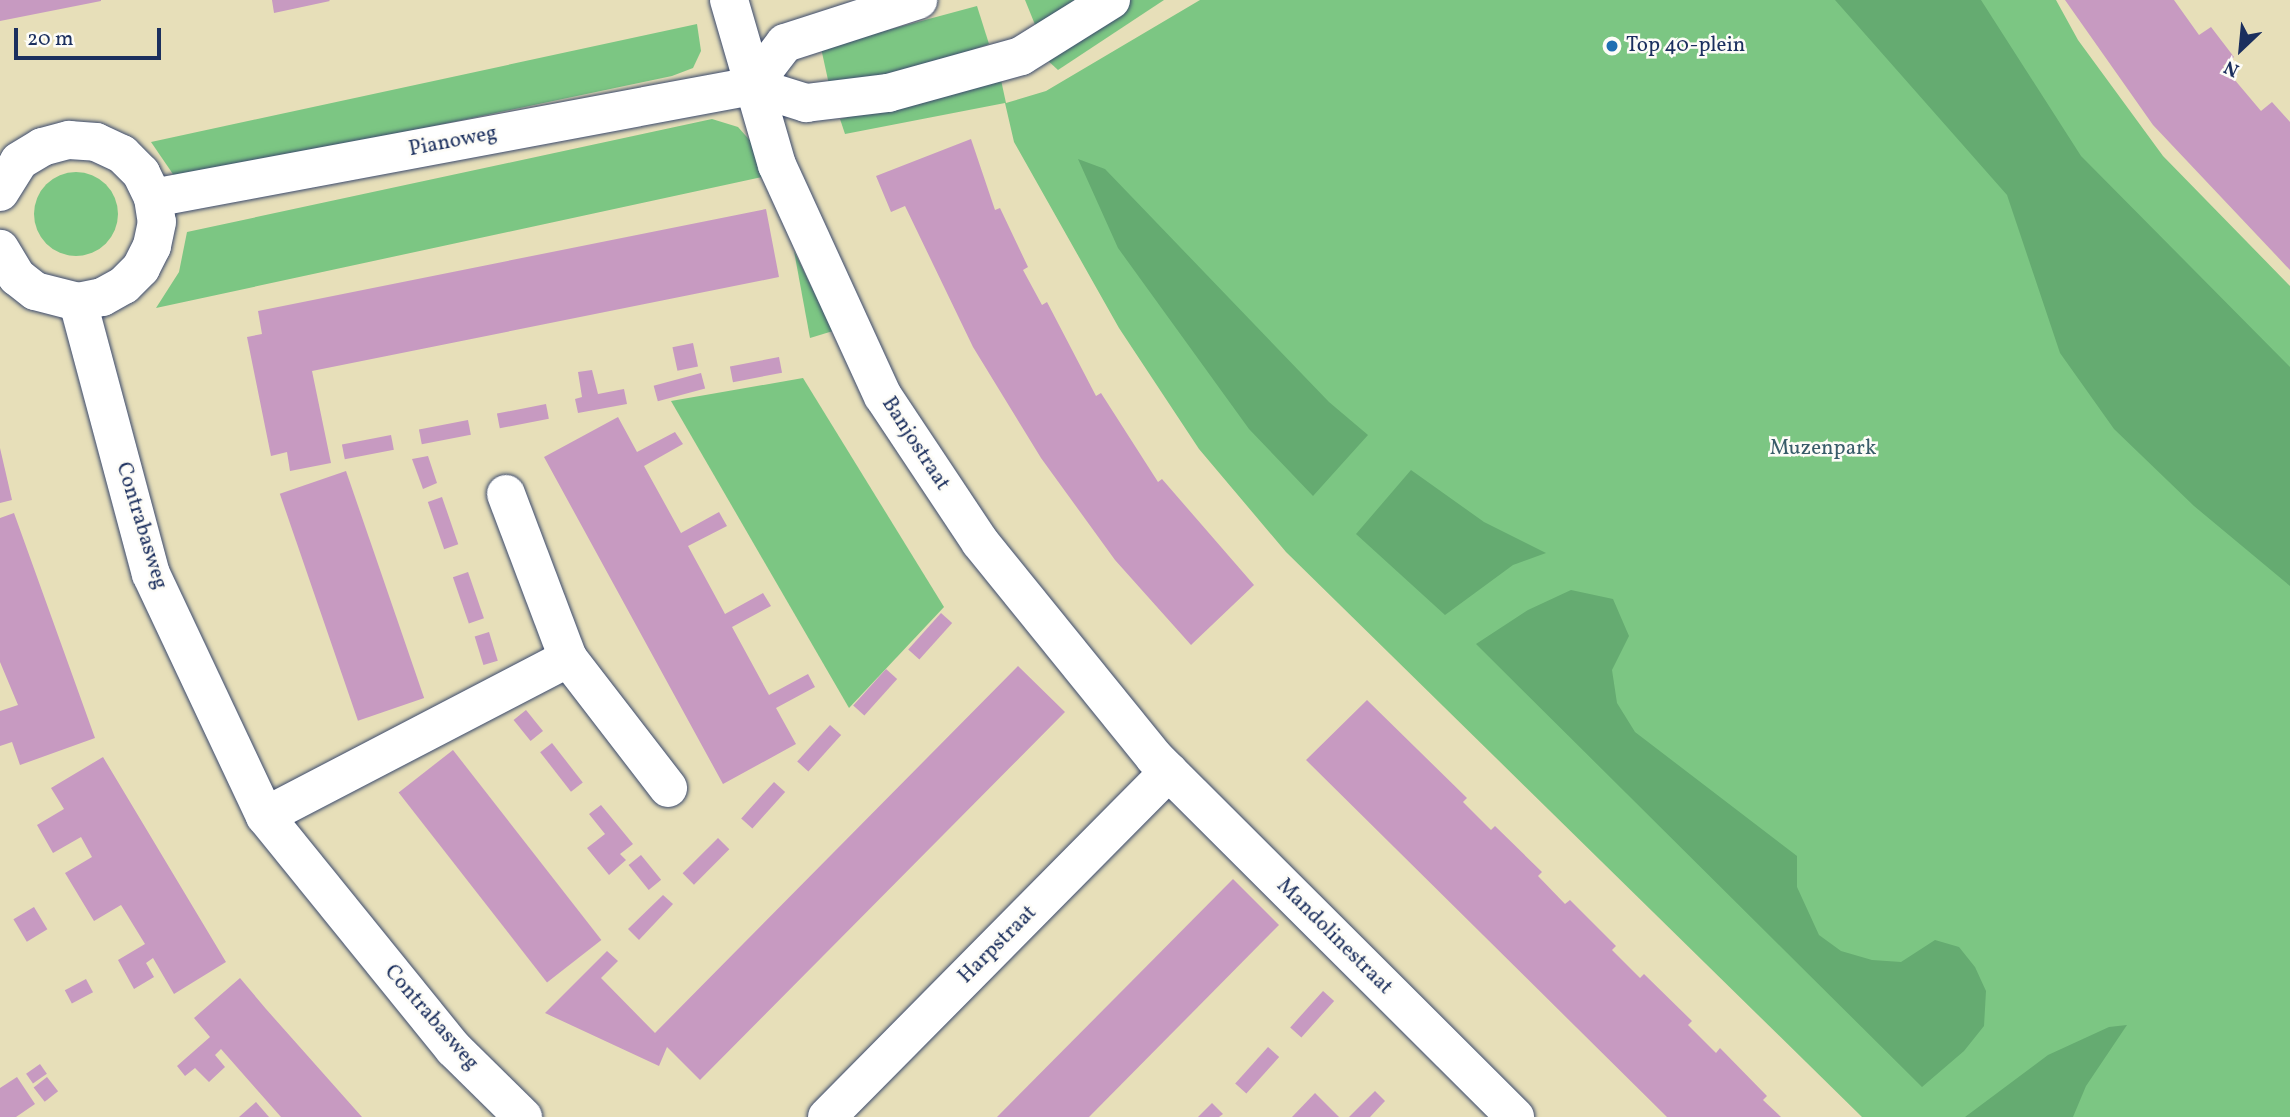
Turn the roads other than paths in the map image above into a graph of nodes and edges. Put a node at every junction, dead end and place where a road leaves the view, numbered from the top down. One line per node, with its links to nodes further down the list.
1 (729, 0): 4 (street, Banjostraat)
2 (918, 0): 4 (street)
3 (1111, 0): 4 (street, Pianoweg)
4 (752, 86): 6 (street, Pianoweg); 11 (street, Banjostraat)
5 (0, 192): 6 (street)
6 (153, 198): 8 (street)
7 (0, 249): 8 (street)
8 (78, 302): 13 (street, Contrabasweg)
9 (506, 494): 10 (street)
10 (568, 659): 12 (street); 13 (street)
11 (1161, 764): 15 (street, Harpstraat); 16 (street, Mandolinestraat)
12 (668, 788)
13 (265, 816): 14 (street, Contrabasweg)
14 (523, 1117)
15 (827, 1117)
16 (1515, 1117)

